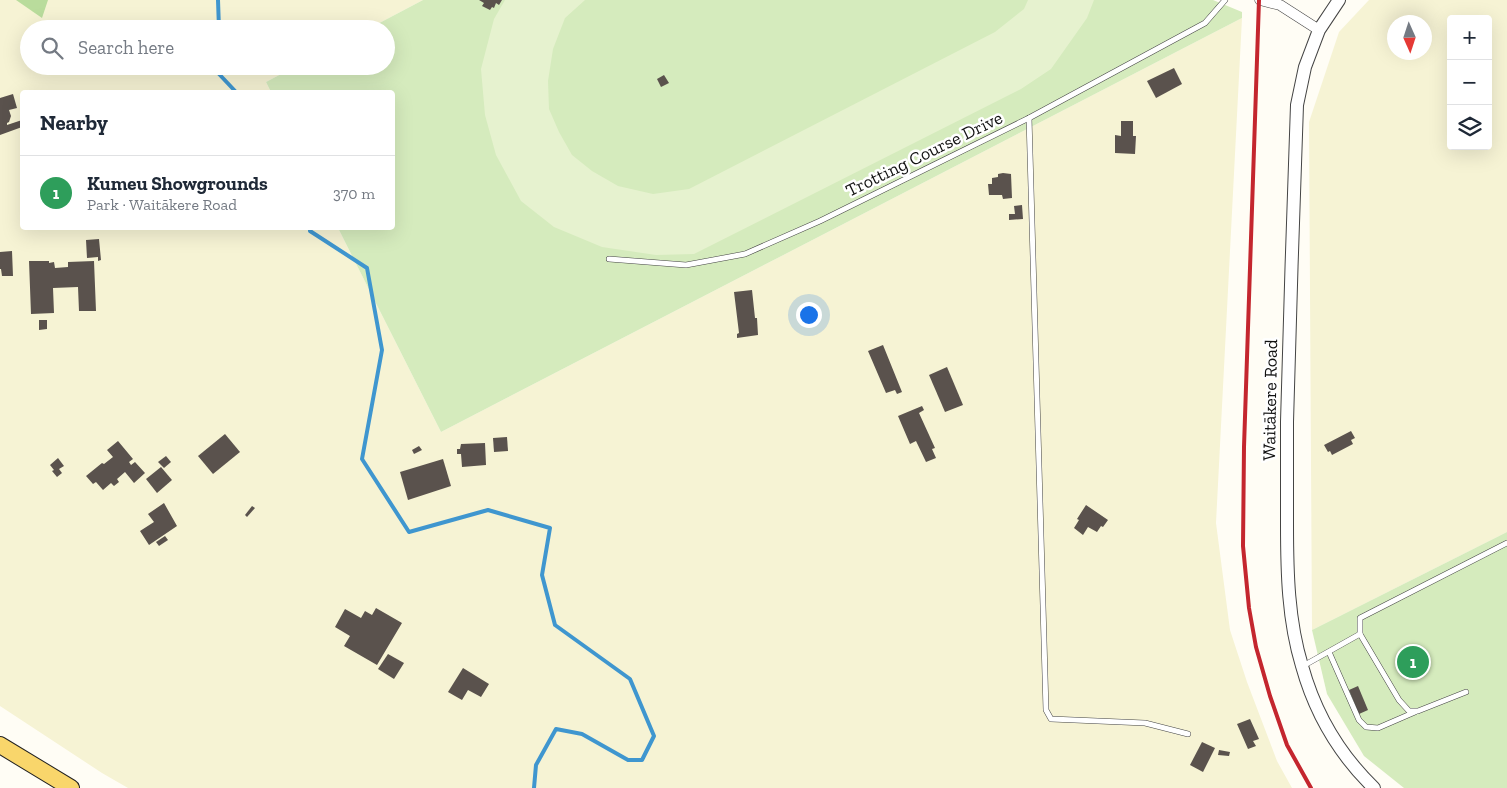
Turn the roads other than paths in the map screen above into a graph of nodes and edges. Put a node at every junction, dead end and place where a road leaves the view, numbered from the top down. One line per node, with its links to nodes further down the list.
1 (1225, 0): 5 (lane, Trotting Course Drive)
2 (1260, 0): 4 (street)
3 (1339, 0): 4 (street, Waitākere Road)
4 (1319, 30): 10 (street, Waitākere Road)
5 (1029, 118): 6 (lane, Trotting Course Drive); 13 (lane)
6 (609, 259)
7 (1507, 543): 8 (lane)
8 (1360, 634): 9 (lane); 12 (lane)
9 (1329, 652): 10 (lane); 12 (lane)
10 (1302, 667): 16 (street, Waitākere Road)
11 (1466, 692): 12 (lane)
12 (1418, 711)
13 (1188, 734)
14 (0, 745): 15 (main road)
15 (70, 788)
16 (1374, 788)

